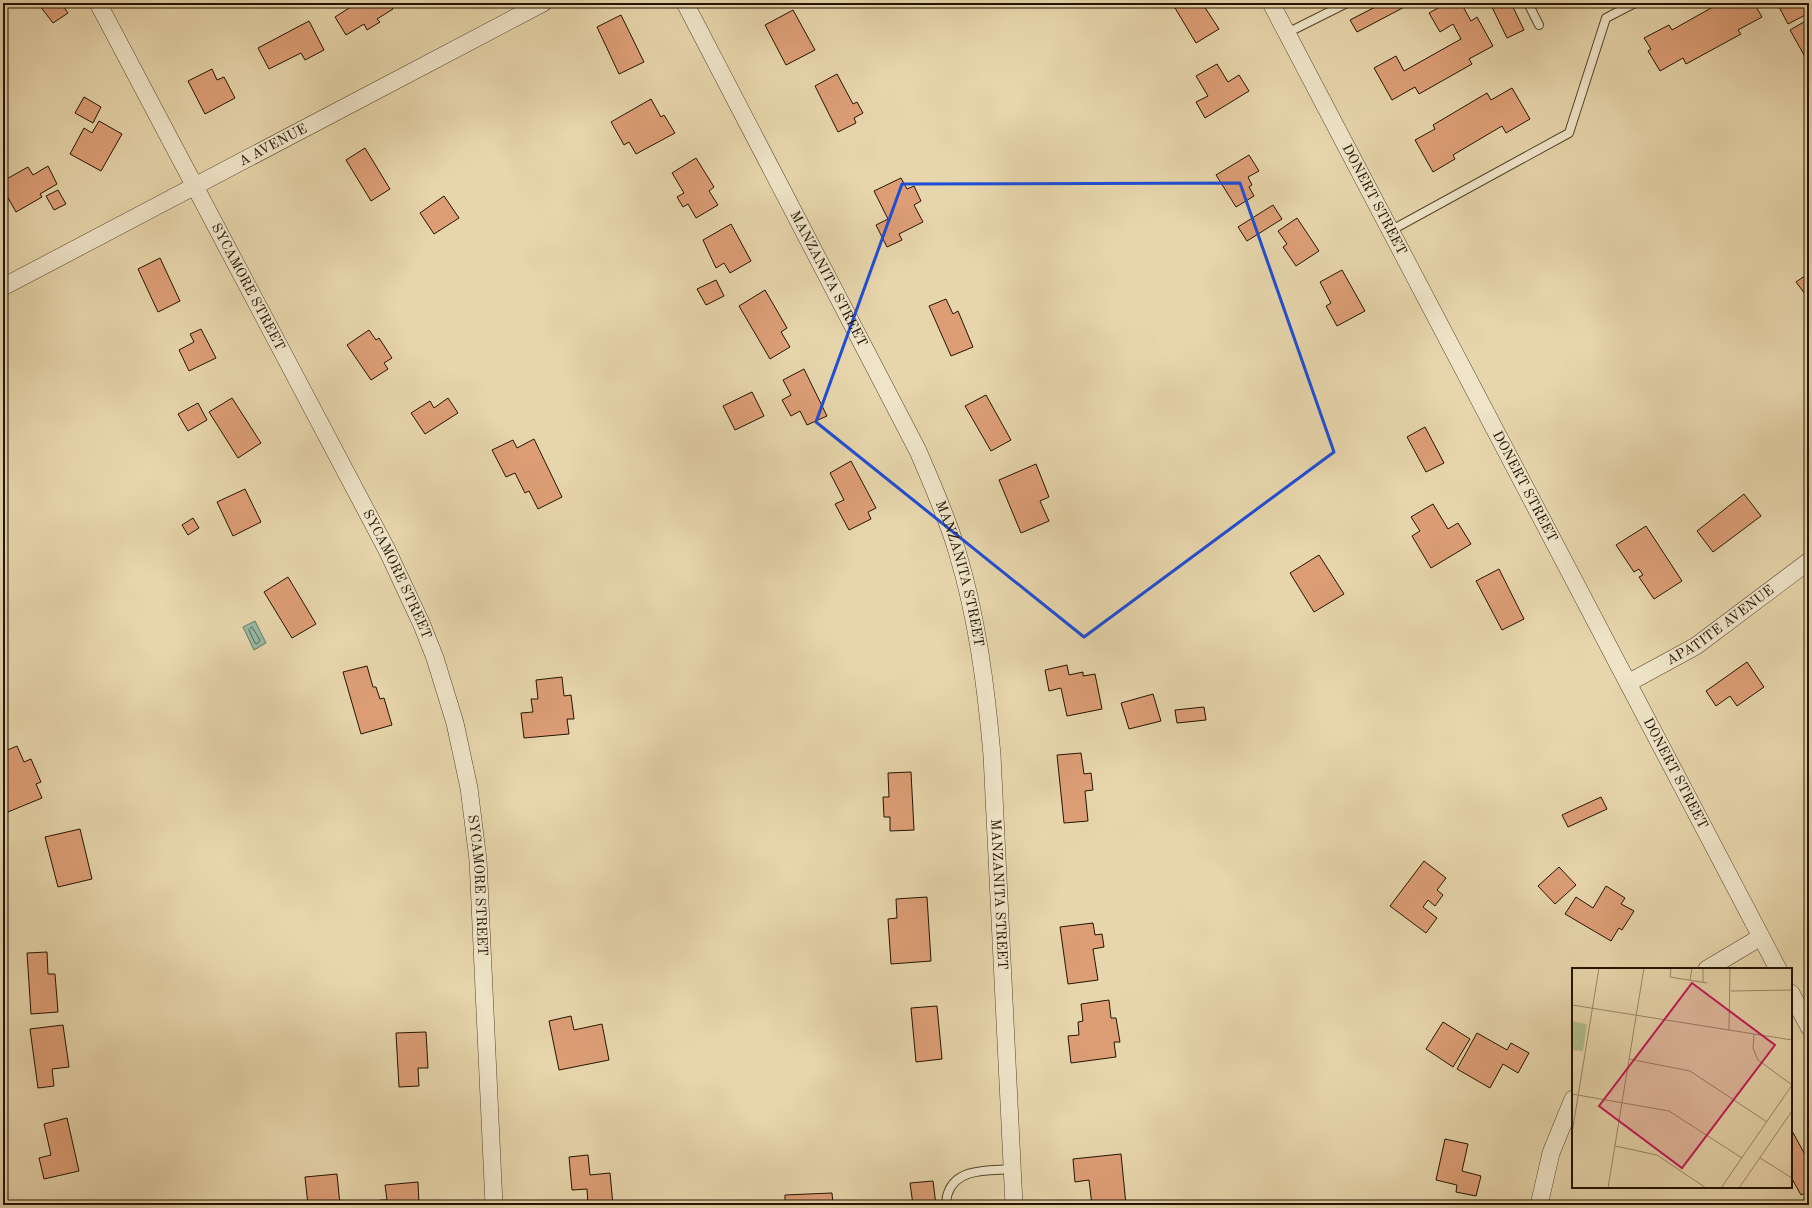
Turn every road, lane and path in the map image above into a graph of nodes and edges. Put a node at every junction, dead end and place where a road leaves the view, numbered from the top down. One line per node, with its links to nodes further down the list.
1 (98, 3): 10 (street, SYCAMORE STREET)
2 (543, 3): 10 (street, A AVENUE)
3 (685, 3): 21 (street, MANZANITA STREET)
4 (1271, 3): 9 (street, DONERT STREET)
5 (1347, 3): 9 (lane)
6 (1528, 3): 8 (lane)
7 (1635, 3): 11 (lane)
8 (1539, 25)
9 (1287, 33): 11 (street, DONERT STREET)
10 (194, 186): 12 (street, A AVENUE); 22 (street, SYCAMORE STREET)
11 (1390, 231): 14 (street, DONERT STREET)
12 (3, 287)
13 (1809, 560): 14 (street, APATITE AVENUE)
14 (1628, 683): 15 (street, DONERT STREET)
15 (1761, 937): 16 (street); 17 (street, DONERT STREET)
16 (1709, 968)
17 (1777, 968)
18 (1792, 995): 19 (street)
19 (1809, 1027)
20 (1572, 1101): 25 (street)
21 (1012, 1169): 23 (lane); 24 (street, MANZANITA STREET)
22 (494, 1205)
23 (947, 1205)
24 (1014, 1205)
25 (1539, 1205)

